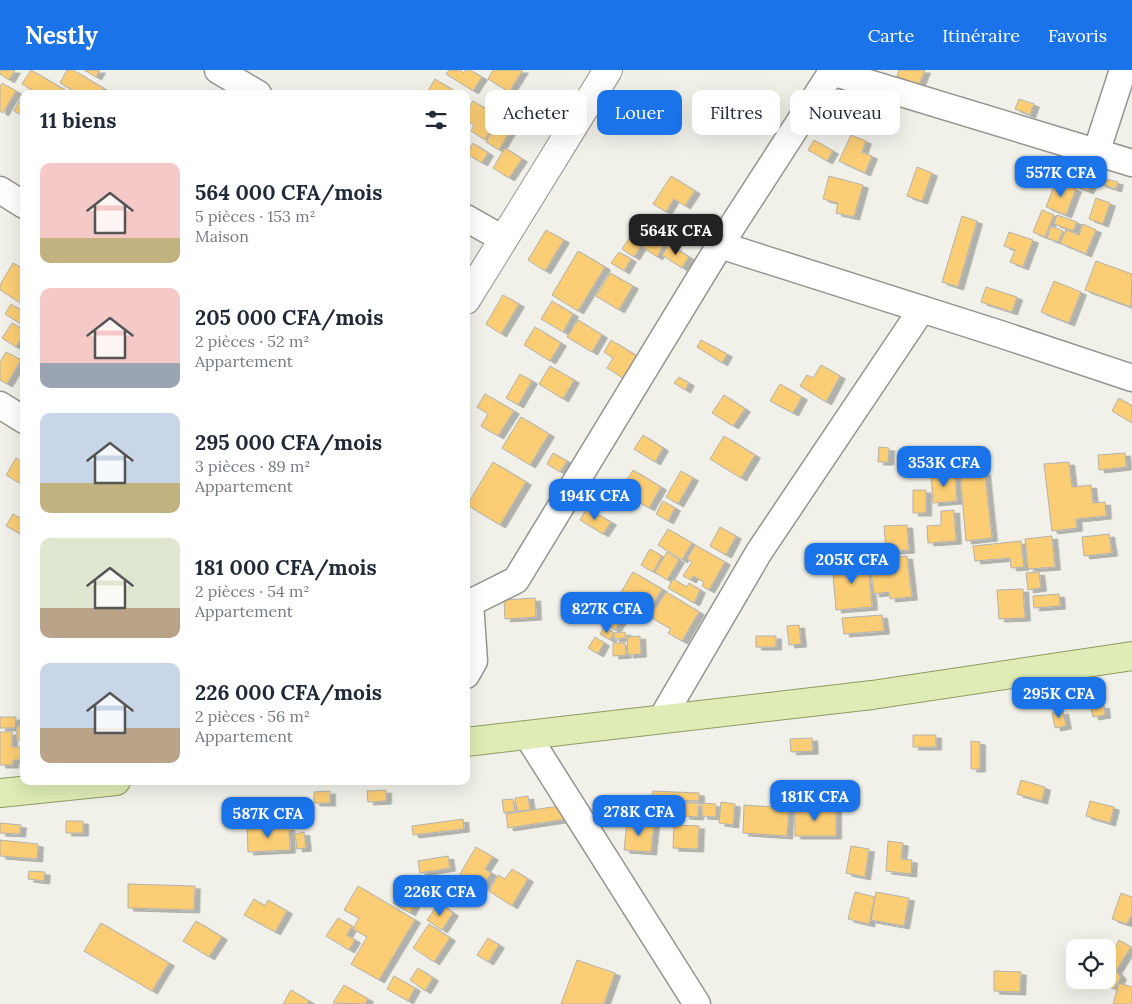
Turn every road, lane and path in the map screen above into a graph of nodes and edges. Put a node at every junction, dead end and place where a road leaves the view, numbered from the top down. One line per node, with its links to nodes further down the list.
1 (218, 70): 5 (street)
2 (608, 70): 11 (street)
3 (1122, 70): 6 (street)
4 (832, 71): 6 (street); 12 (street)
5 (251, 90)
6 (1096, 153): 7 (street)
7 (1132, 163)
8 (0, 190): 9 (street)
9 (20, 202)
10 (470, 220): 11 (street)
11 (503, 239): 13 (street)
12 (720, 245): 14 (street); 18 (street)
13 (470, 293)
14 (922, 309): 15 (street); 22 (street)
15 (1132, 378)
16 (0, 406): 17 (street)
17 (20, 418)
18 (470, 601)
19 (470, 622): 21 (street)
20 (1132, 656): 22 (main road)
21 (470, 668)
22 (662, 718): 23 (main road)
23 (527, 735): 24 (main road); 27 (street)
24 (470, 742)
25 (74, 785): 26 (main road)
26 (0, 792)
27 (697, 1004)

